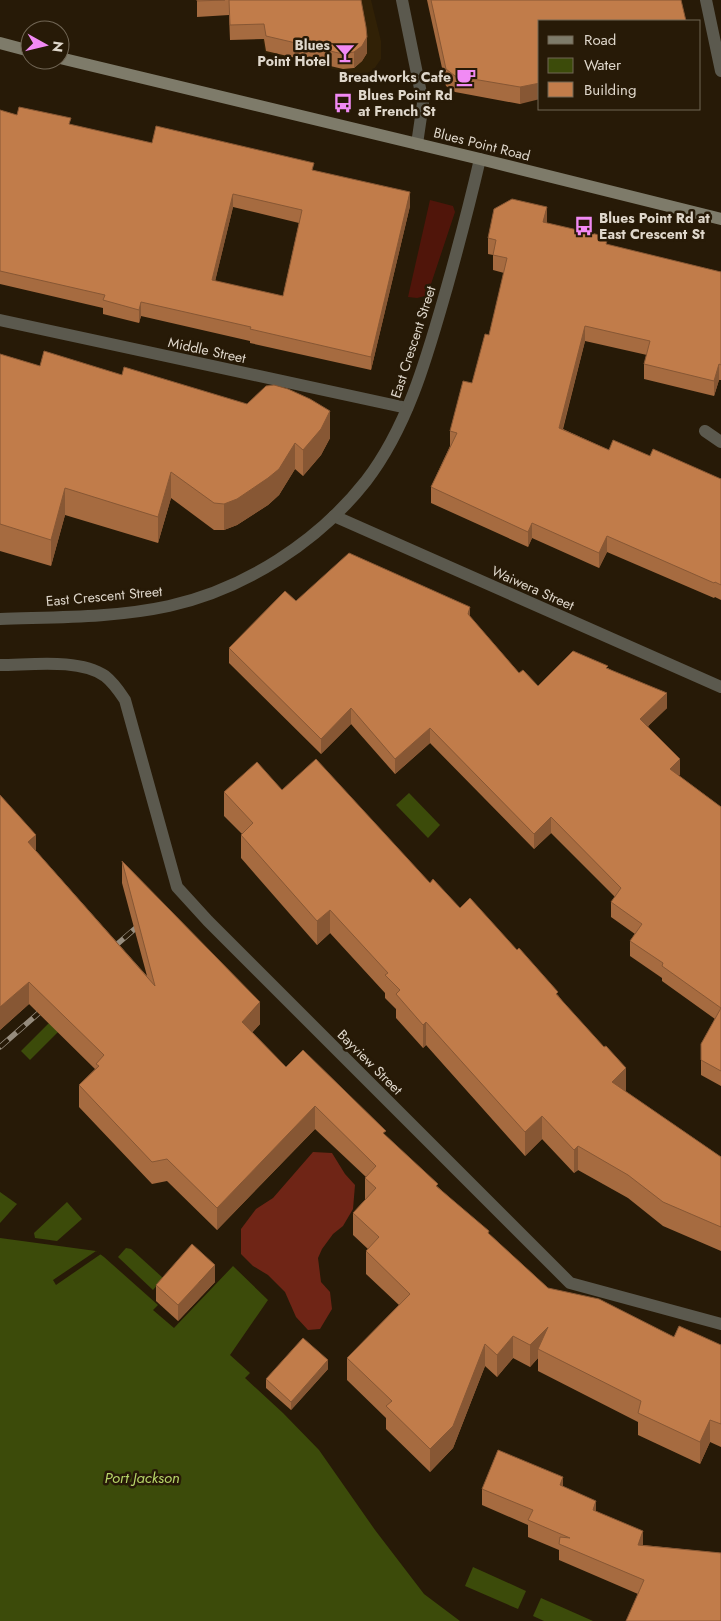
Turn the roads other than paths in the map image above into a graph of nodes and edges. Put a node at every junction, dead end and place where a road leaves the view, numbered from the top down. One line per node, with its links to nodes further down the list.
1 (402, 0): 7 (street)
2 (706, 0): 6 (street)
3 (0, 44): 4 (street)
4 (20, 49)
5 (70, 60): 7 (street, Blues Point Road)
6 (721, 70)
7 (417, 144): 8 (street, Blues Point Road)
8 (480, 159): 9 (street, Blues Point Road); 11 (street, East Crescent Street)
9 (721, 220)
10 (0, 320): 11 (street, Middle Street)
11 (407, 408): 14 (street, East Crescent Street)
12 (705, 431): 13 (street)
13 (721, 442)
14 (334, 516): 15 (street, East Crescent Street); 17 (street, Waiwera Street)
15 (0, 619)
16 (0, 665): 18 (street, Bayview Street)
17 (721, 687)
18 (721, 1324)

